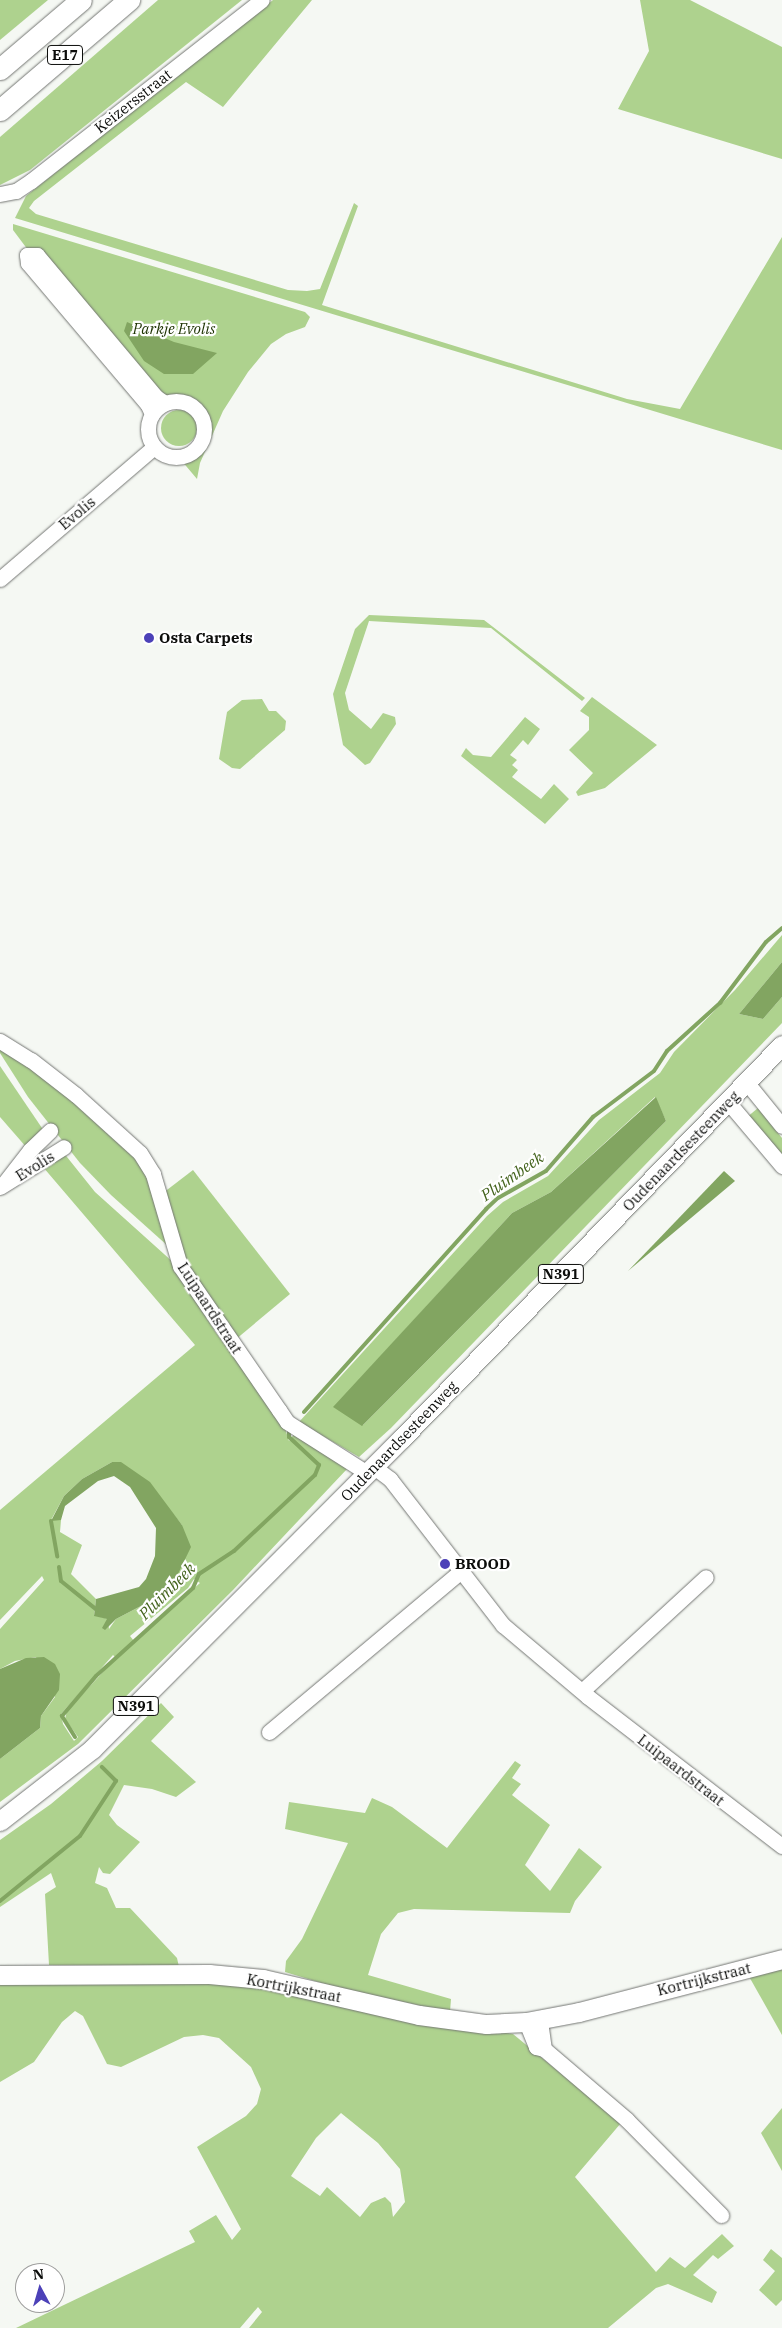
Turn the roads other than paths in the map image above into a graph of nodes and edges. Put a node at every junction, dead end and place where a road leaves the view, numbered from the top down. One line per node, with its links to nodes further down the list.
1 (81, 0): 4 (highway, E17)
2 (129, 0): 5 (highway, E17)
3 (262, 0): 6 (street, Keizersstraat)
4 (0, 69)
5 (0, 110)
6 (0, 194)
7 (166, 403): 8 (street); 8 (street); 9 (street)
8 (152, 414): 9 (street)
9 (154, 447): 10 (street, Evolis)
10 (0, 579)
11 (0, 1041): 20 (street, Luipaardstraat)
12 (782, 1045): 13 (main road, Oudenaardsesteenweg / N391)
13 (747, 1083): 14 (main road, Oudenaardsesteenweg / N391); 15 (street)
14 (728, 1102): 18 (street); 20 (main road, Oudenaardsesteenweg / N391)
15 (782, 1126)
16 (50, 1131): 19 (street, Evolis)
17 (64, 1147): 19 (street, Evolis)
18 (782, 1166)
19 (2, 1185)
20 (370, 1470): 21 (street, Luipaardstraat); 25 (main road, Oudenaardsesteenweg / N391)
21 (461, 1571): 23 (street, Luipaardstraat); 24 (street)
22 (706, 1577): 23 (street)
23 (582, 1691): 26 (street, Luipaardstraat)
24 (269, 1732)
25 (0, 1821)
26 (782, 1846)
27 (782, 1959): 29 (main road, Kortrijkstraat)
28 (0, 1975): 29 (main road, Kortrijkstraat)
29 (533, 2022): 30 (street)
30 (721, 2215)

